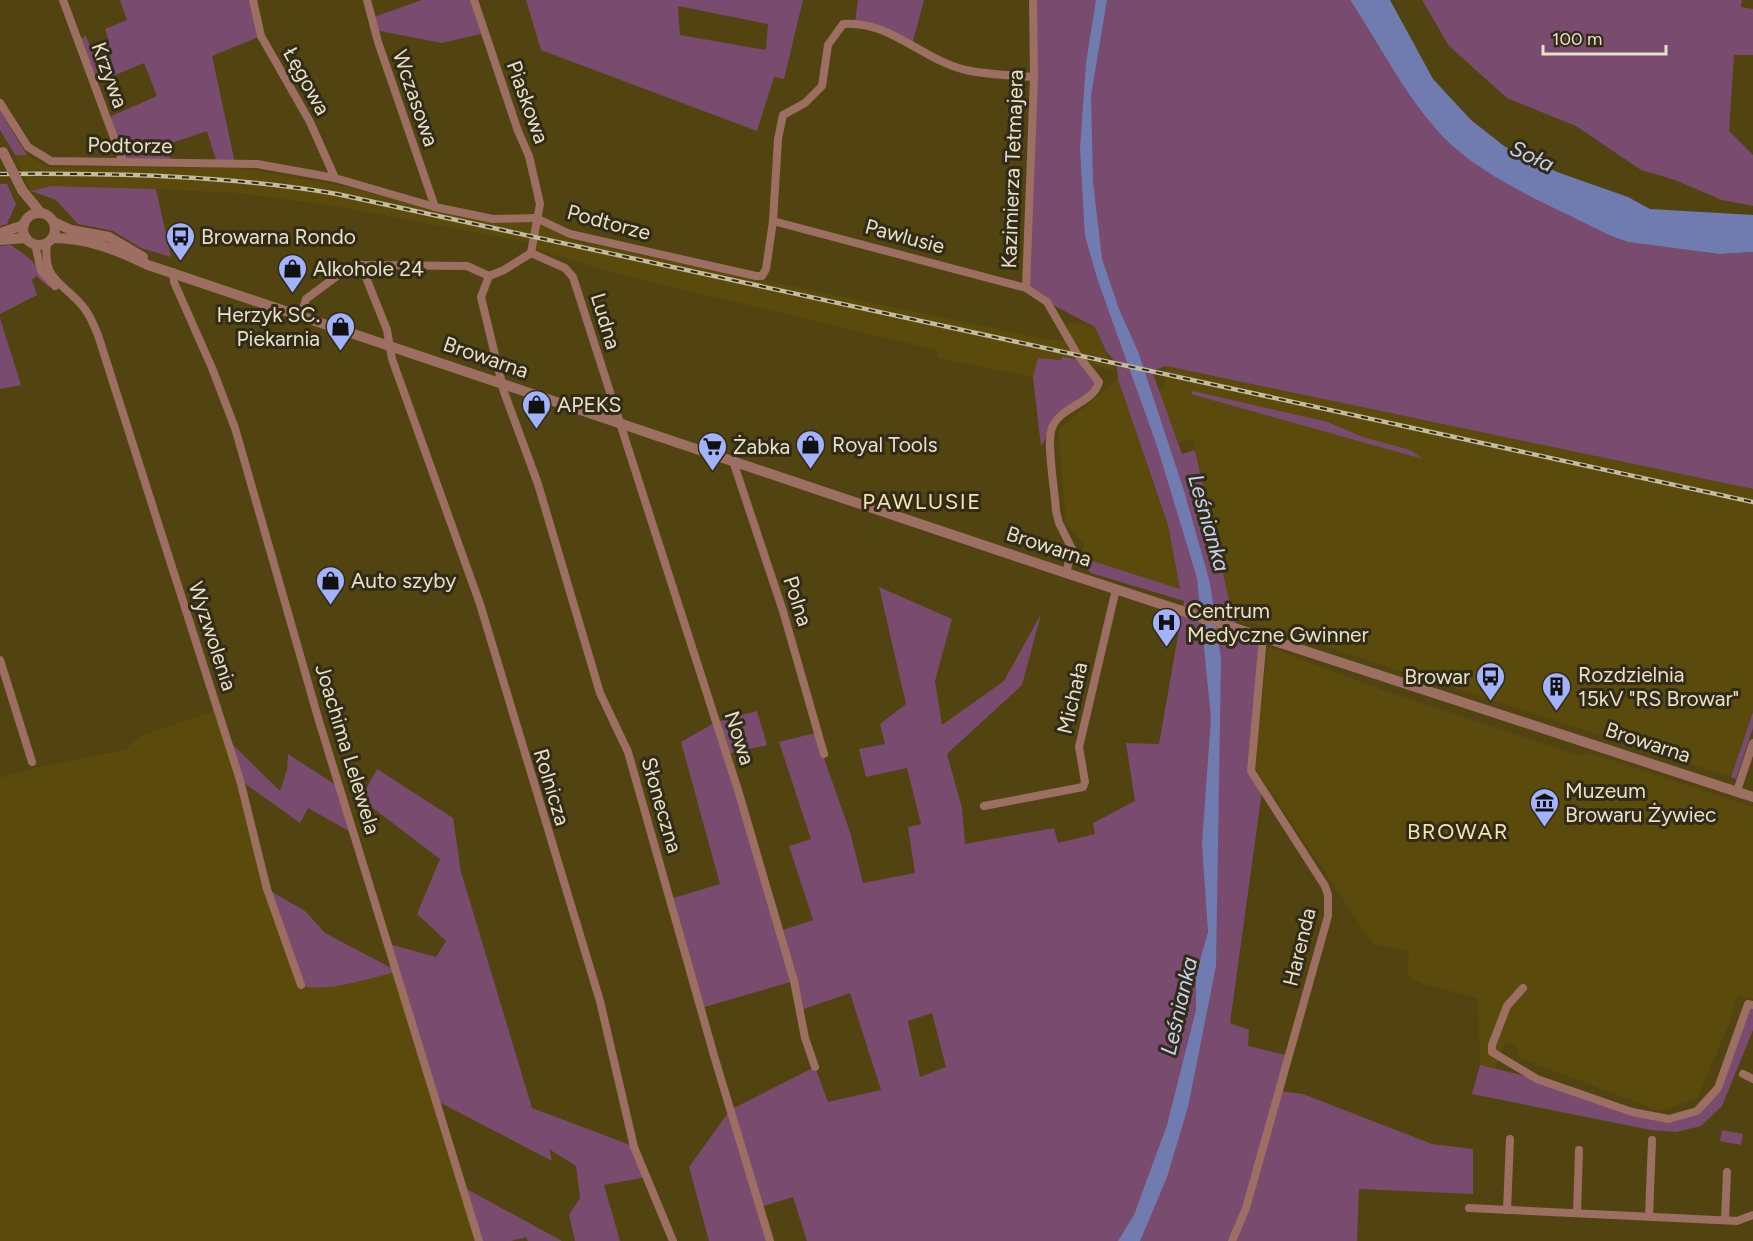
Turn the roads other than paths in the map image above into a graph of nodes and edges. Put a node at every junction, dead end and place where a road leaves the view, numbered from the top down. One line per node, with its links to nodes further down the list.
1 (63, 0): 9 (street, Krzywa)
2 (254, 0): 10 (street, Łęgowa)
3 (367, 0): 11 (street, Wczasowa)
4 (474, 0): 13 (street, Piaskowa)
5 (1033, 0): 6 (street, Kazimierza Tetmajera)
6 (1034, 77): 14 (street, Podtorze); 24 (street, Kazimierza Tetmajera)
7 (0, 103): 9 (street, Podtorze)
8 (1, 149): 12 (street, bridge)
9 (123, 162): 10 (street, Podtorze)
10 (335, 178): 11 (street, Podtorze)
11 (435, 207): 13 (street, Podtorze)
12 (31, 217): 15 (street); 16 (street); 17 (street)
13 (536, 218): 14 (street, Podtorze); 20 (street)
14 (773, 221): 24 (street, Pawlusie)
15 (54, 222): 19 (street); 22 (street, Browarna)
16 (0, 233)
17 (26, 238): 18 (street); 19 (street)
18 (0, 240)
19 (45, 242): 22 (street, Browarna); 40 (street, Wyzwolenia)
20 (531, 253): 23 (street); 28 (street, Ludna)
21 (361, 265): 23 (street); 25 (street); 26 (street)
22 (168, 270): 25 (street, Browarna); 56 (street, Joachima Lelewela)
23 (489, 276): 27 (street, Słoneczna)
24 (1026, 288): 30 (street, Kazimierza Tetmajera)
25 (302, 315): 26 (street, Browarna)
26 (390, 345): 27 (street, Browarna); 57 (street, Rolnicza)
27 (503, 384): 28 (street, Browarna); 58 (street, Słoneczna)
28 (619, 423): 29 (street, Browarna); 43 (street, Nowa)
29 (732, 461): 30 (street, Browarna); 35 (street, Polna)
30 (1066, 573): 31 (street, Browarna)
31 (1116, 589): 32 (street, Browarna); 39 (street, Michała)
32 (1263, 637): 37 (street, Browarna); 59 (street, Harenda)
33 (0, 660): 36 (street)
34 (1753, 743): 37 (street)
35 (824, 754)
36 (32, 762)
37 (1737, 792): 38 (street, Browarna)
38 (1753, 797)
39 (984, 806)
40 (301, 985)
41 (1523, 988): 42 (street)
42 (1753, 1005)
43 (815, 1067)
44 (1743, 1074): 45 (street)
45 (1753, 1079)
46 (1510, 1139): 51 (street)
47 (1652, 1140): 54 (street)
48 (1579, 1150): 52 (street)
49 (1727, 1172): 55 (street)
50 (1469, 1208): 51 (street)
51 (1507, 1210): 52 (street)
52 (1577, 1213): 54 (street)
53 (1753, 1215): 55 (street)
54 (1649, 1216): 55 (street)
55 (1725, 1220)
56 (479, 1241)
57 (673, 1241)
58 (770, 1241)
59 (1232, 1241)

